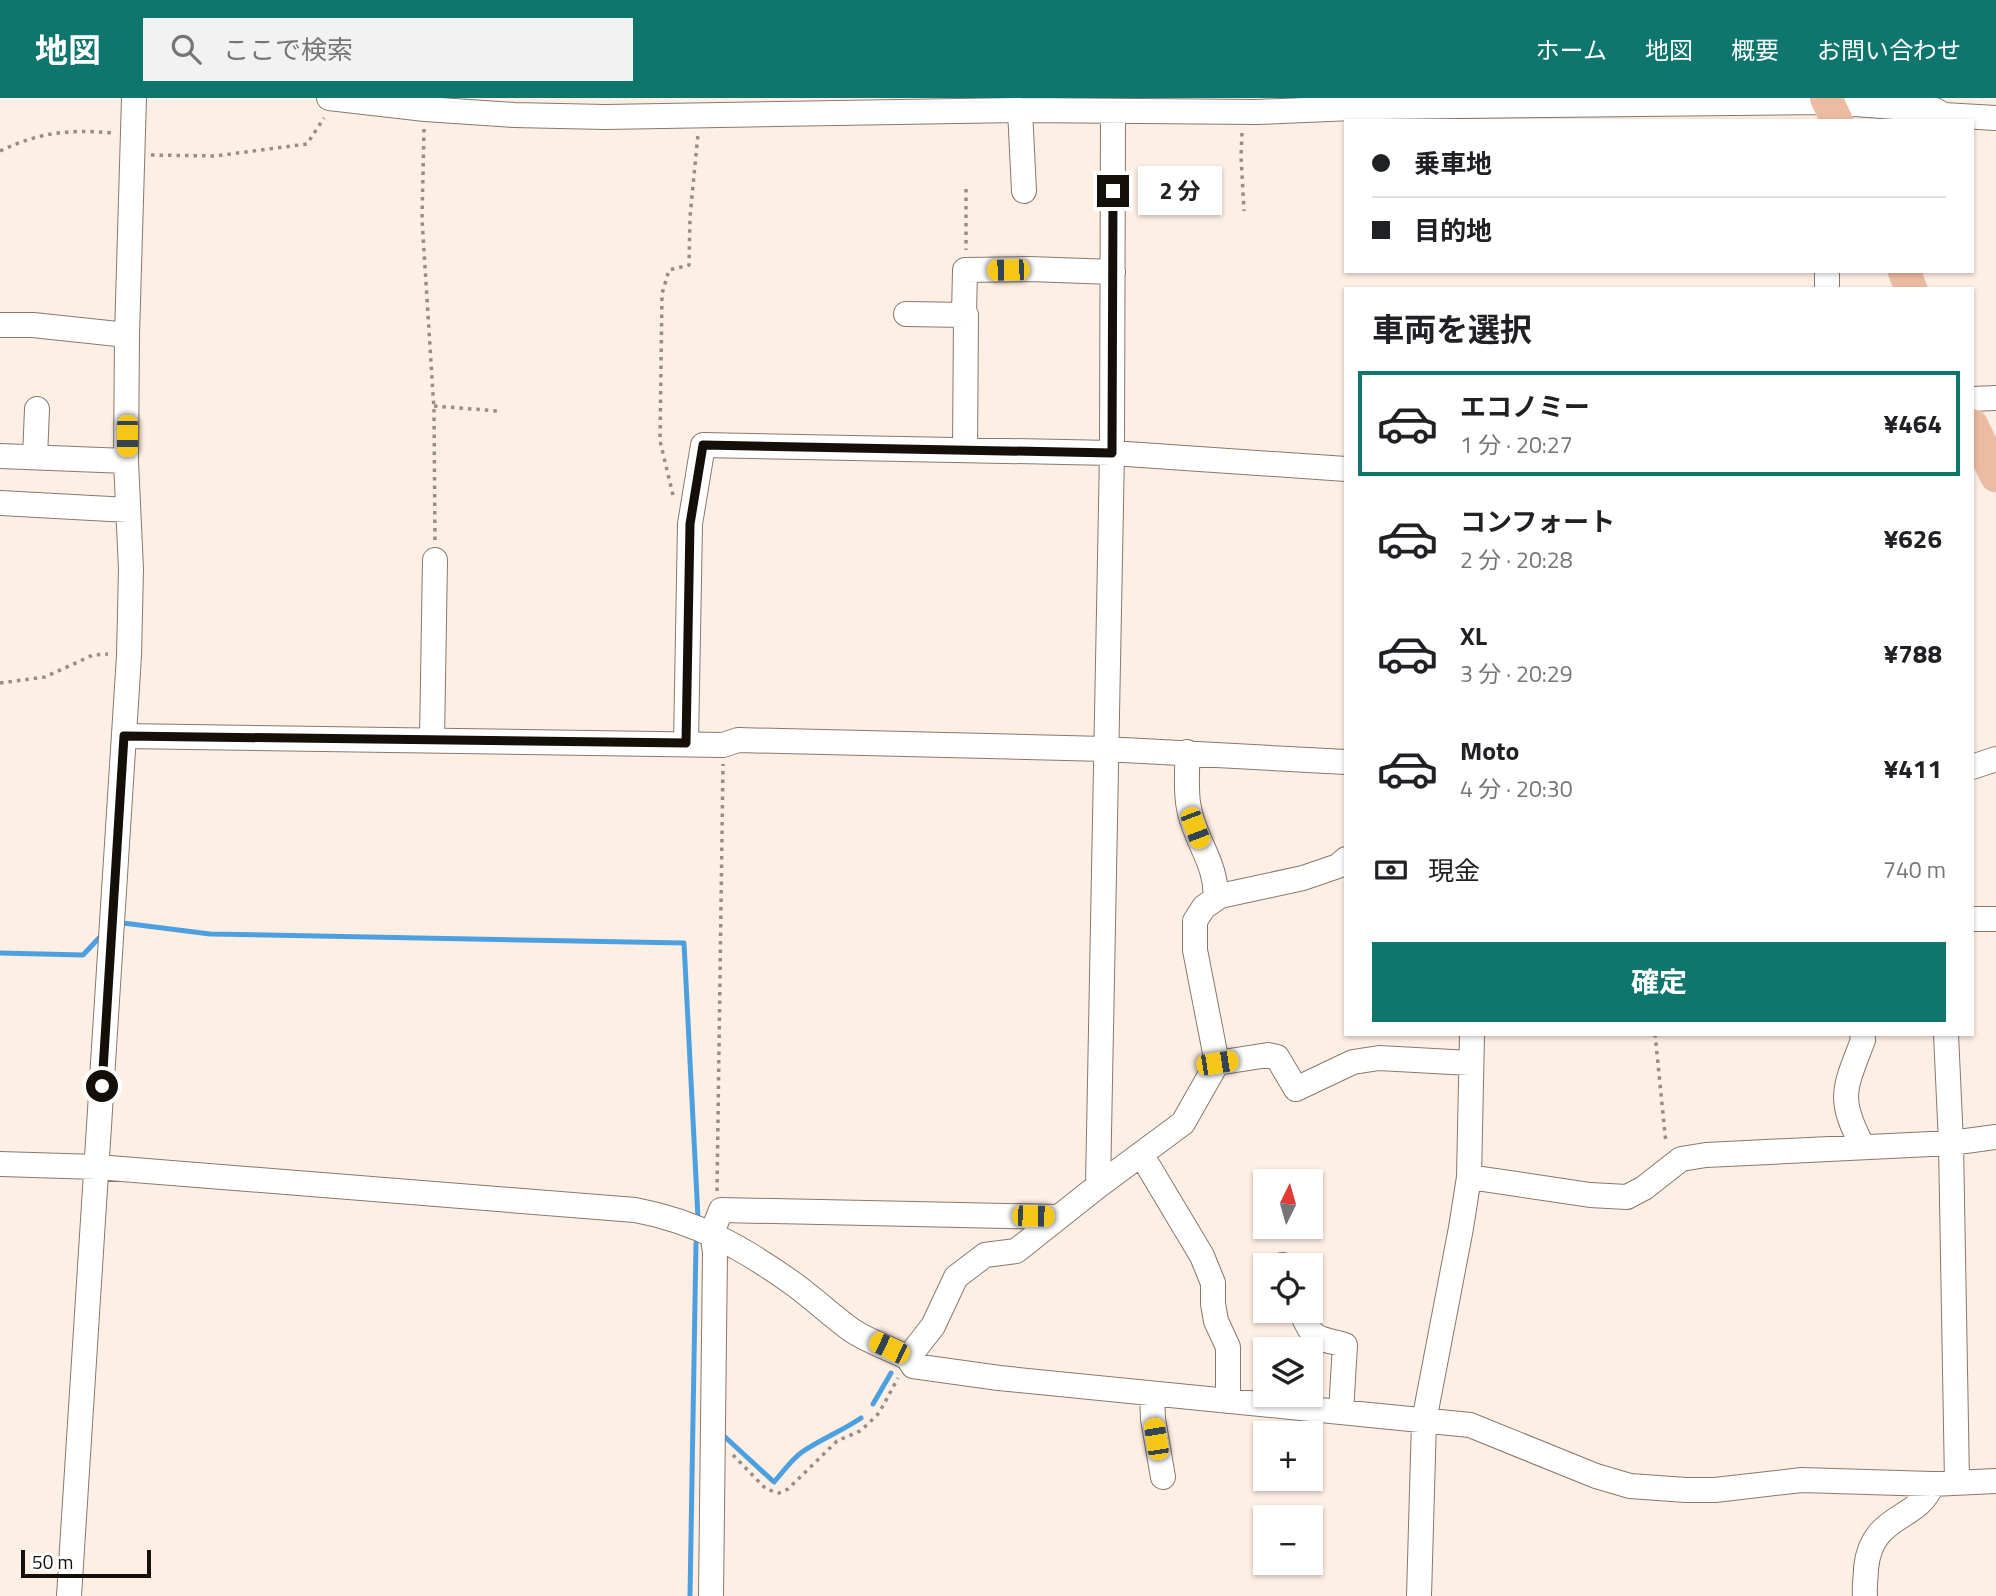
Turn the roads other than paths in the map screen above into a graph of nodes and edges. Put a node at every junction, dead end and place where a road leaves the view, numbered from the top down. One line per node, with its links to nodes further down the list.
1 (134, 98): 13 (street)
2 (334, 99): 3 (street)
3 (698, 106): 4 (street)
4 (1020, 110): 6 (street); 8 (street)
5 (1830, 110): 6 (street); 7 (street)
6 (1113, 111): 9 (street)
7 (1996, 118)
8 (1024, 191)
9 (1113, 272): 11 (street); 19 (street)
10 (906, 314): 11 (street)
11 (964, 315): 18 (street)
12 (0, 326): 13 (street)
13 (127, 335): 22 (street)
14 (1996, 398): 15 (street)
15 (1974, 399)
16 (37, 409): 21 (street)
17 (1974, 429): 24 (main road)
18 (965, 450): 19 (street); 30 (street)
19 (1112, 453): 23 (street); 31 (street)
20 (0, 456): 21 (street)
21 (35, 457): 22 (street)
22 (127, 461): 26 (street)
23 (1344, 469)
24 (1996, 476)
25 (0, 503): 26 (street)
26 (128, 510): 28 (street)
27 (435, 560): 29 (street)
28 (124, 736): 29 (street); 50 (street)
29 (432, 740): 30 (street)
30 (686, 743): 31 (street)
31 (1105, 749): 32 (street); 52 (street)
32 (1187, 752): 34 (street); 37 (street)
33 (1996, 759): 35 (street)
34 (1344, 762)
35 (1974, 765)
36 (1344, 861): 37 (street)
37 (1215, 899): 43 (street)
38 (1974, 919): 39 (street)
39 (1996, 919)
40 (1472, 1036): 44 (street)
41 (1862, 1036): 47 (street)
42 (1946, 1036): 46 (street)
43 (1217, 1063): 44 (street); 48 (street)
44 (1470, 1063): 51 (street)
45 (1996, 1137): 46 (street)
46 (1951, 1143): 47 (street); 63 (street)
47 (1863, 1147): 51 (street)
48 (1141, 1154): 52 (street); 58 (street)
49 (0, 1164): 50 (street)
50 (97, 1167): 54 (street); 65 (street)
51 (1469, 1177): 60 (street)
52 (1098, 1186): 53 (street)
53 (1059, 1217): 54 (street); 56 (street)
54 (717, 1222): 56 (street); 66 (street)
55 (1306, 1323): 59 (street)
56 (908, 1358): 57 (street)
57 (1152, 1394): 58 (street); 61 (street)
58 (1228, 1401): 59 (street)
59 (1340, 1412): 60 (street)
60 (1424, 1421): 64 (street); 67 (street)
61 (1163, 1478)
62 (1996, 1481): 63 (street)
63 (1957, 1482): 64 (street)
64 (1932, 1484): 68 (street)
65 (69, 1596)
66 (711, 1596)
67 (1419, 1596)
68 (1866, 1596)

